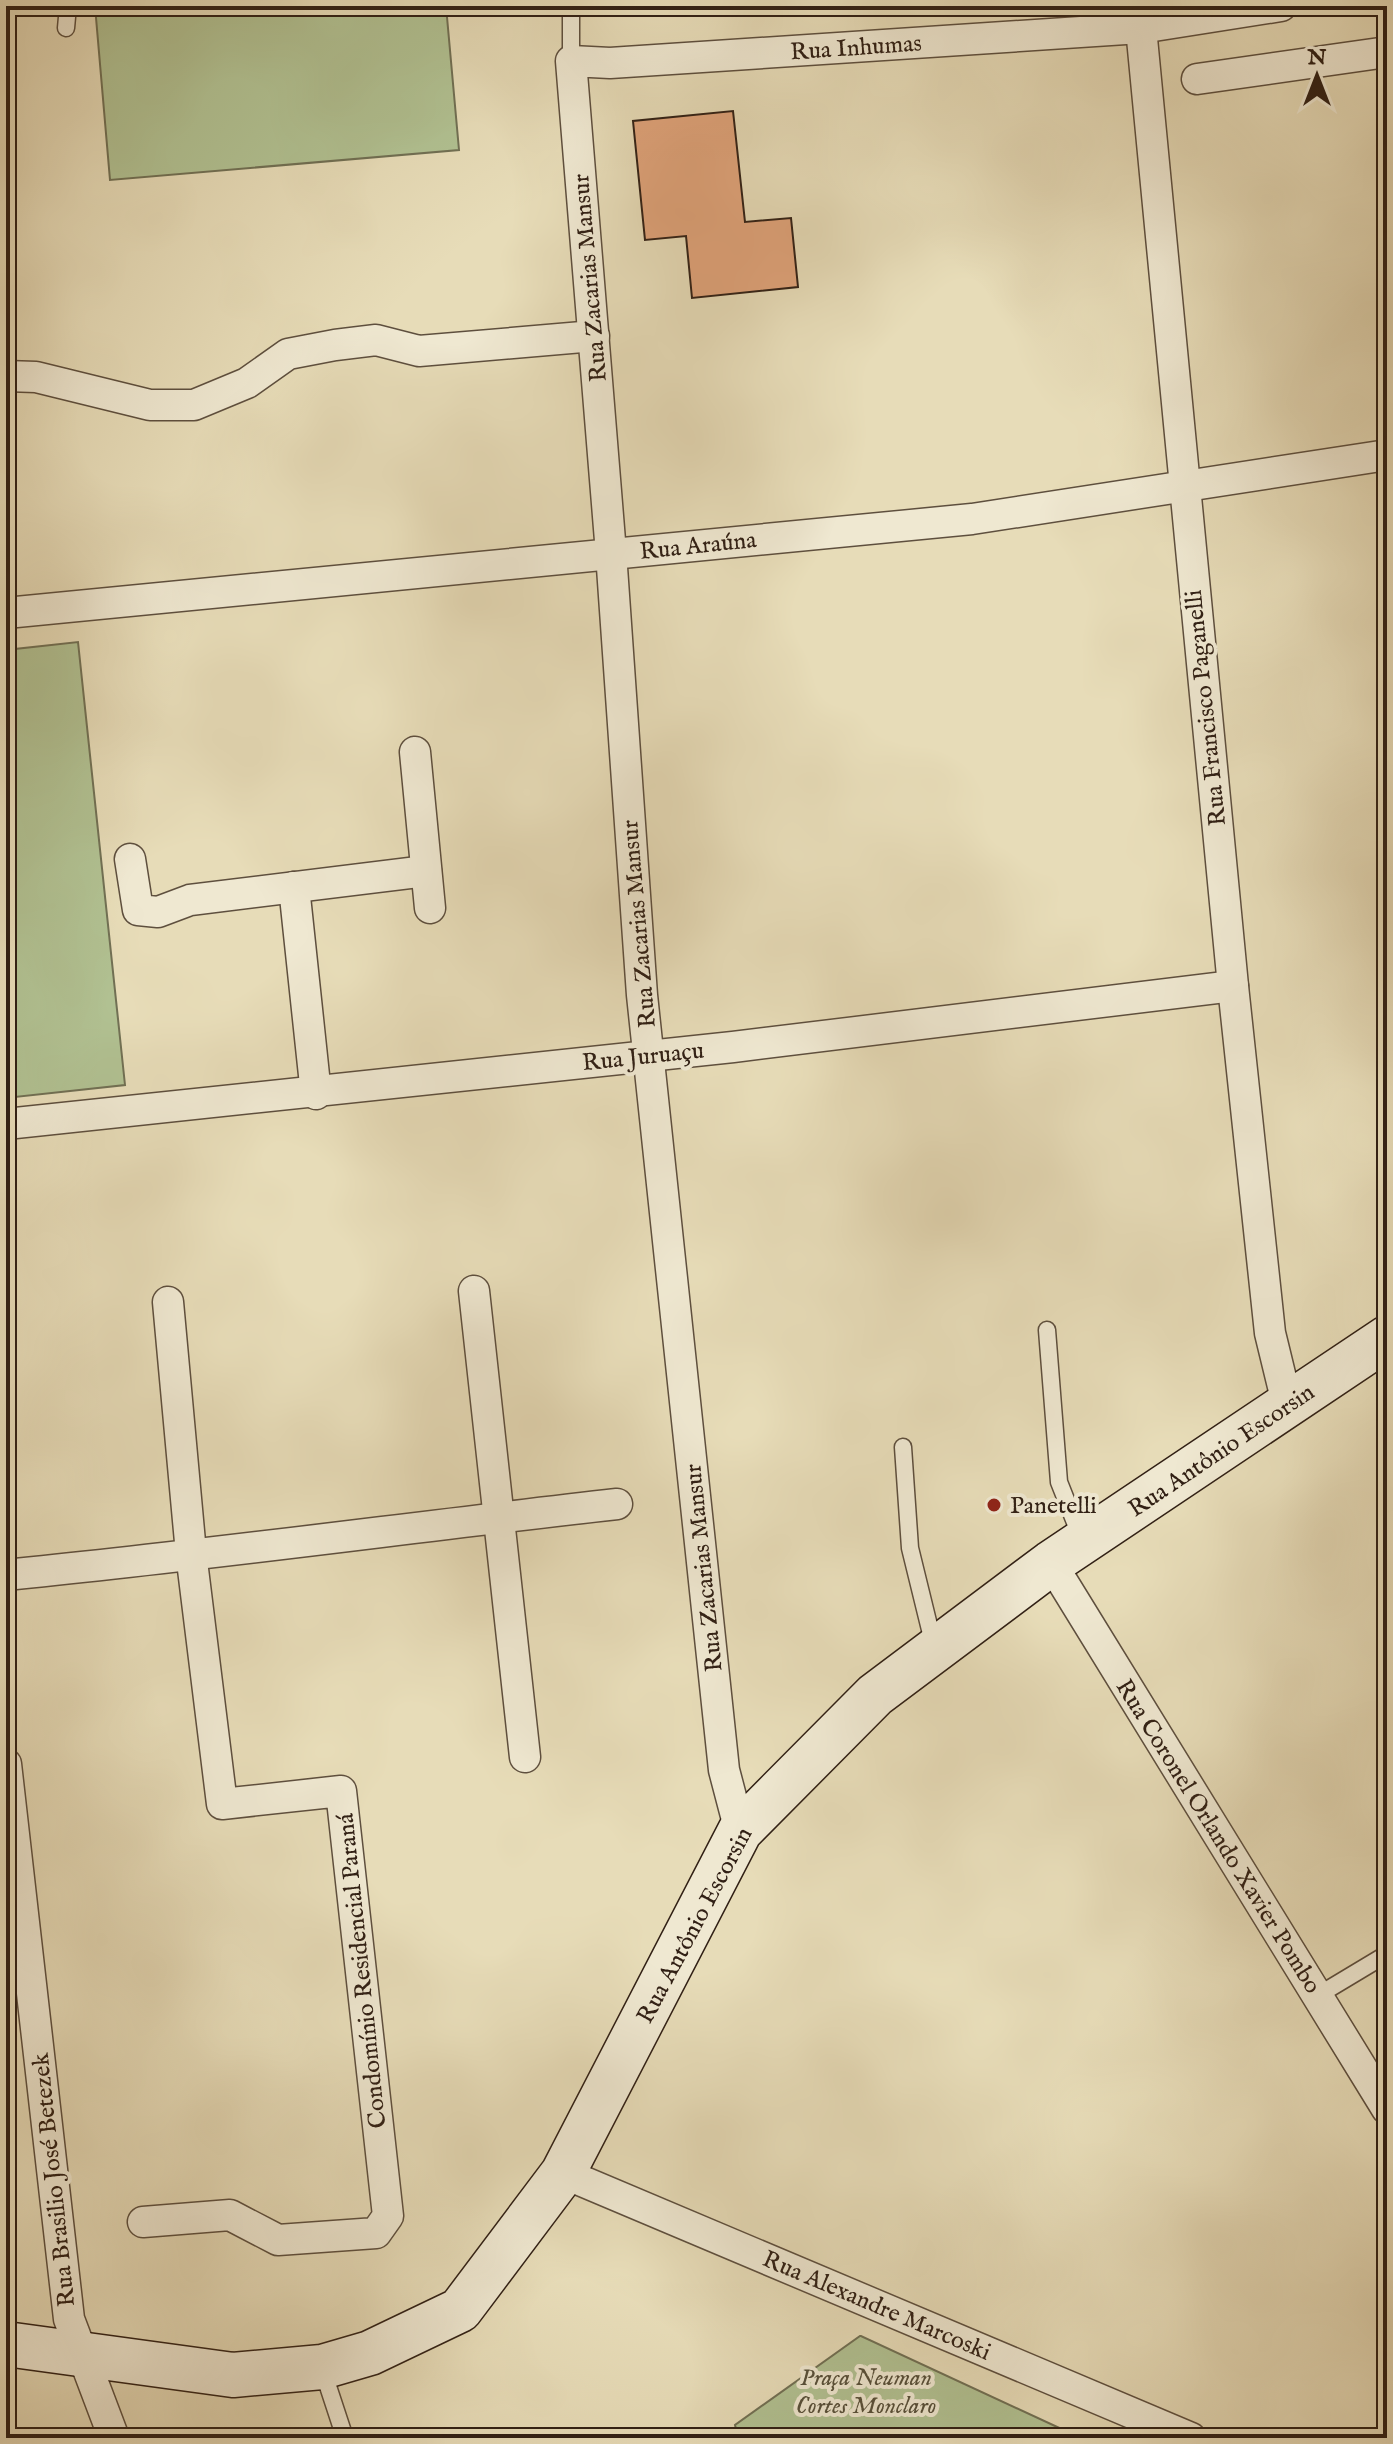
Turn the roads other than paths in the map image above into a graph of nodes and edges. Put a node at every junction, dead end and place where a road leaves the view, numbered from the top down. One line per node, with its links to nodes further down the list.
1 (68, 6): 5 (lane)
2 (1281, 6): 4 (street, Rua Inhumas)
3 (571, 10): 7 (lane, Rua Zacarias Mansur)
4 (1140, 17): 7 (street, Rua Inhumas); 12 (street, Rua Francisco Paganelli)
5 (66, 28)
6 (1387, 52): 8 (street)
7 (571, 61): 9 (street, Rua Zacarias Mansur)
8 (1197, 79)
9 (594, 336): 10 (street); 13 (street, Rua Zacarias Mansur)
10 (6, 376)
11 (1387, 455): 12 (street, Rua Araúna)
12 (1183, 486): 13 (street, Rua Araúna); 20 (street, Rua Francisco Paganelli)
13 (611, 553): 14 (street, Rua Araúna); 21 (street, Rua Zacarias Mansur)
14 (6, 613)
15 (415, 752): 17 (street)
16 (130, 859): 18 (street)
17 (426, 871): 18 (street); 19 (street)
18 (294, 887): 22 (street)
19 (430, 908)
20 (1233, 986): 21 (street, Rua Juruaçu); 28 (street, Rua Francisco Paganelli)
21 (650, 1053): 22 (street, Rua Juruaçu); 38 (street, Rua Zacarias Mansur)
22 (316, 1094): 23 (street, Rua Juruaçu)
23 (6, 1124)
24 (474, 1291): 31 (street)
25 (168, 1302): 33 (street, Condomínio Residencial Paraná)
26 (1047, 1330): 32 (lane)
27 (1387, 1338): 28 (main road, Rua Antônio Escorsin)
28 (1288, 1407): 32 (main road, Rua Antônio Escorsin)
29 (903, 1447): 35 (lane)
30 (617, 1504): 31 (street)
31 (499, 1517): 33 (street); 36 (street)
32 (1067, 1552): 35 (main road, Rua Antônio Escorsin); 40 (street, Rua Coronel Orlando Xavier Pombo)
33 (191, 1553): 34 (street); 43 (street, Condomínio Residencial Paraná)
34 (6, 1575)
35 (935, 1650): 38 (main road, Rua Antônio Escorsin)
36 (525, 1757)
37 (6, 1764): 45 (street, Rua Brasilio José Betezek)
38 (740, 1831): 42 (main road, Rua Antônio Escorsin)
39 (1387, 1954): 40 (lane)
40 (1317, 1996): 41 (street, Rua Coronel Orlando Xavier Pombo)
41 (1387, 2109)
42 (563, 2173): 46 (main road, Rua Antônio Escorsin); 49 (street, Rua Alexandre Marcoski)
43 (143, 2222)
44 (6, 2344): 45 (main road, Rua Antônio Escorsin)
45 (81, 2356): 46 (main road, Rua Antônio Escorsin); 47 (street, Rua Brasilio José Betezek)
46 (322, 2367): 48 (lane)
47 (114, 2438)
48 (345, 2438)
49 (1191, 2438)

